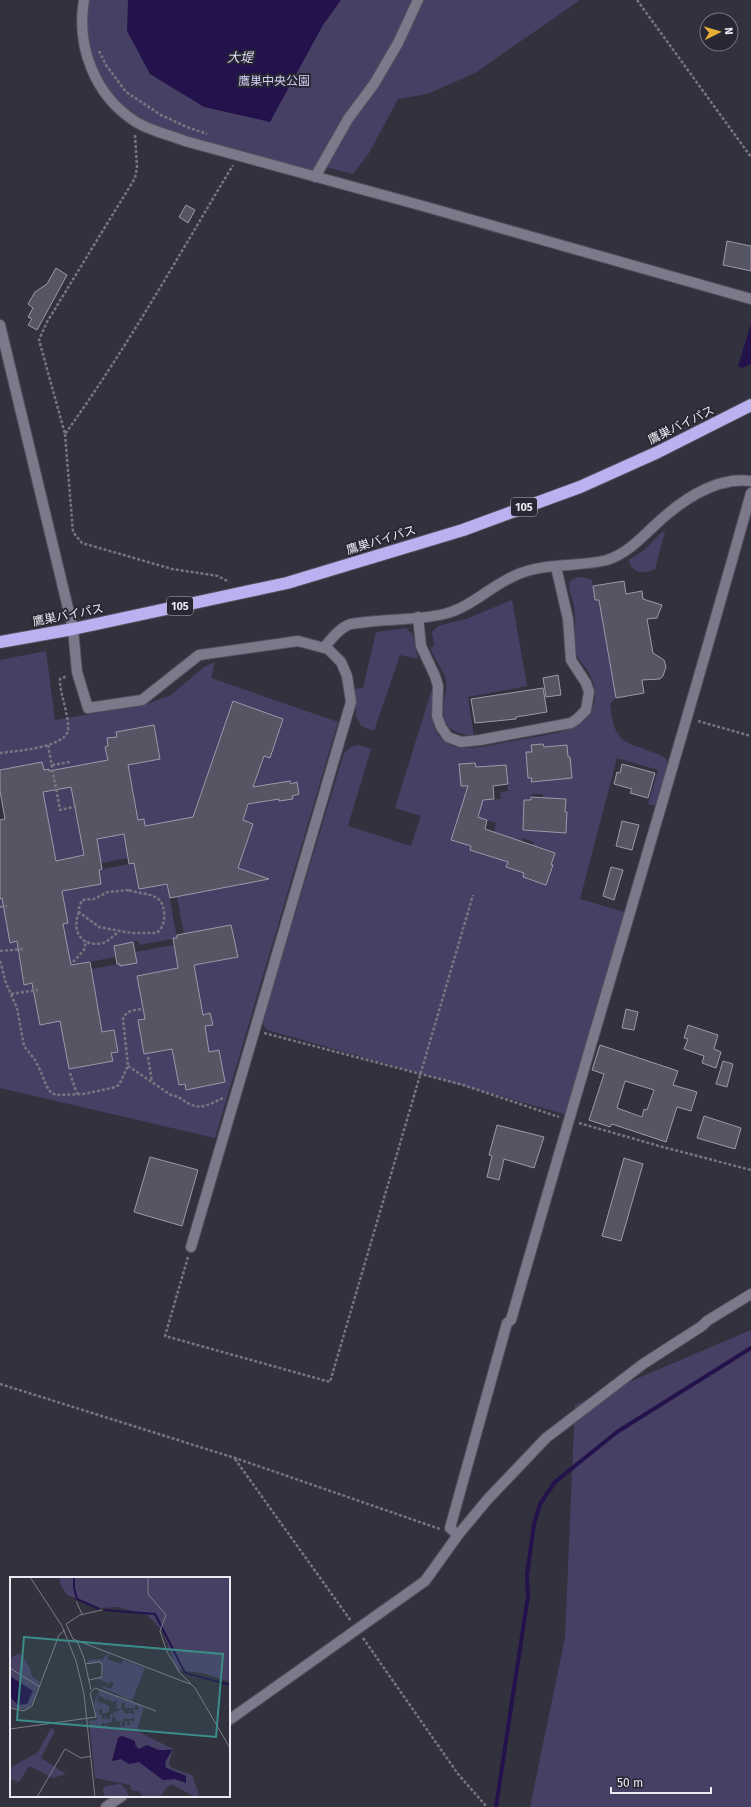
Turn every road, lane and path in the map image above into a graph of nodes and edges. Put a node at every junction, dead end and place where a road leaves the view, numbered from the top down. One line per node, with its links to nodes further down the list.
1 (84, 0): 5 (street)
2 (418, 0): 9 (street)
3 (637, 0): 8 (path)
4 (99, 51): 6 (path)
5 (137, 122): 7 (street); 13 (path)
6 (208, 134)
7 (239, 156): 9 (street); 13 (path)
8 (751, 156)
9 (315, 177): 10 (street)
10 (751, 299)
11 (0, 325): 19 (street)
12 (751, 406): 17 (highway, 鷹巣バイパス / 105)
13 (65, 434): 17 (path)
14 (751, 481): 16 (street)
15 (751, 492): 23 (street)
16 (556, 567): 18 (street); 18 (street)
17 (245, 592): 19 (highway, 鷹巣バイパス / 105)
18 (418, 617): 21 (street)
19 (73, 629): 20 (highway, 鷹巣バイパス / 105); 22 (street)
20 (0, 642)
21 (324, 648): 22 (street); 43 (street)
22 (77, 672): 25 (path)
23 (687, 718): 24 (path); 51 (street)
24 (751, 736)
25 (48, 745): 26 (path); 28 (path)
26 (0, 753)
27 (70, 762): 28 (path)
28 (52, 765): 29 (path)
29 (78, 806)
30 (473, 895): 47 (path)
31 (7, 906): 32 (path)
32 (0, 907)
33 (79, 912): 34 (path); 34 (path); 35 (path)
34 (118, 931): 35 (path)
35 (86, 941): 39 (path)
36 (23, 949): 37 (path)
37 (0, 951)
38 (0, 961): 41 (path)
39 (74, 962)
40 (38, 990): 41 (path)
41 (11, 994): 50 (path)
42 (143, 1009): 45 (path)
43 (254, 1031): 47 (path); 49 (street)
44 (148, 1057): 48 (path)
45 (128, 1066): 48 (path); 50 (path)
46 (70, 1073): 50 (path)
47 (420, 1074): 51 (path); 53 (path)
48 (152, 1082): 49 (path)
49 (236, 1093): 53 (street)
50 (78, 1095)
51 (570, 1120): 52 (path); 57 (street)
52 (751, 1170)
53 (191, 1247)
54 (751, 1294): 57 (street)
55 (0, 1384): 56 (path)
56 (235, 1458): 57 (path); 58 (path)
57 (458, 1536): 58 (street)
58 (357, 1630): 59 (street); 62 (path)
59 (230, 1719)
60 (121, 1797): 61 (street)
61 (106, 1807)
62 (487, 1807)

